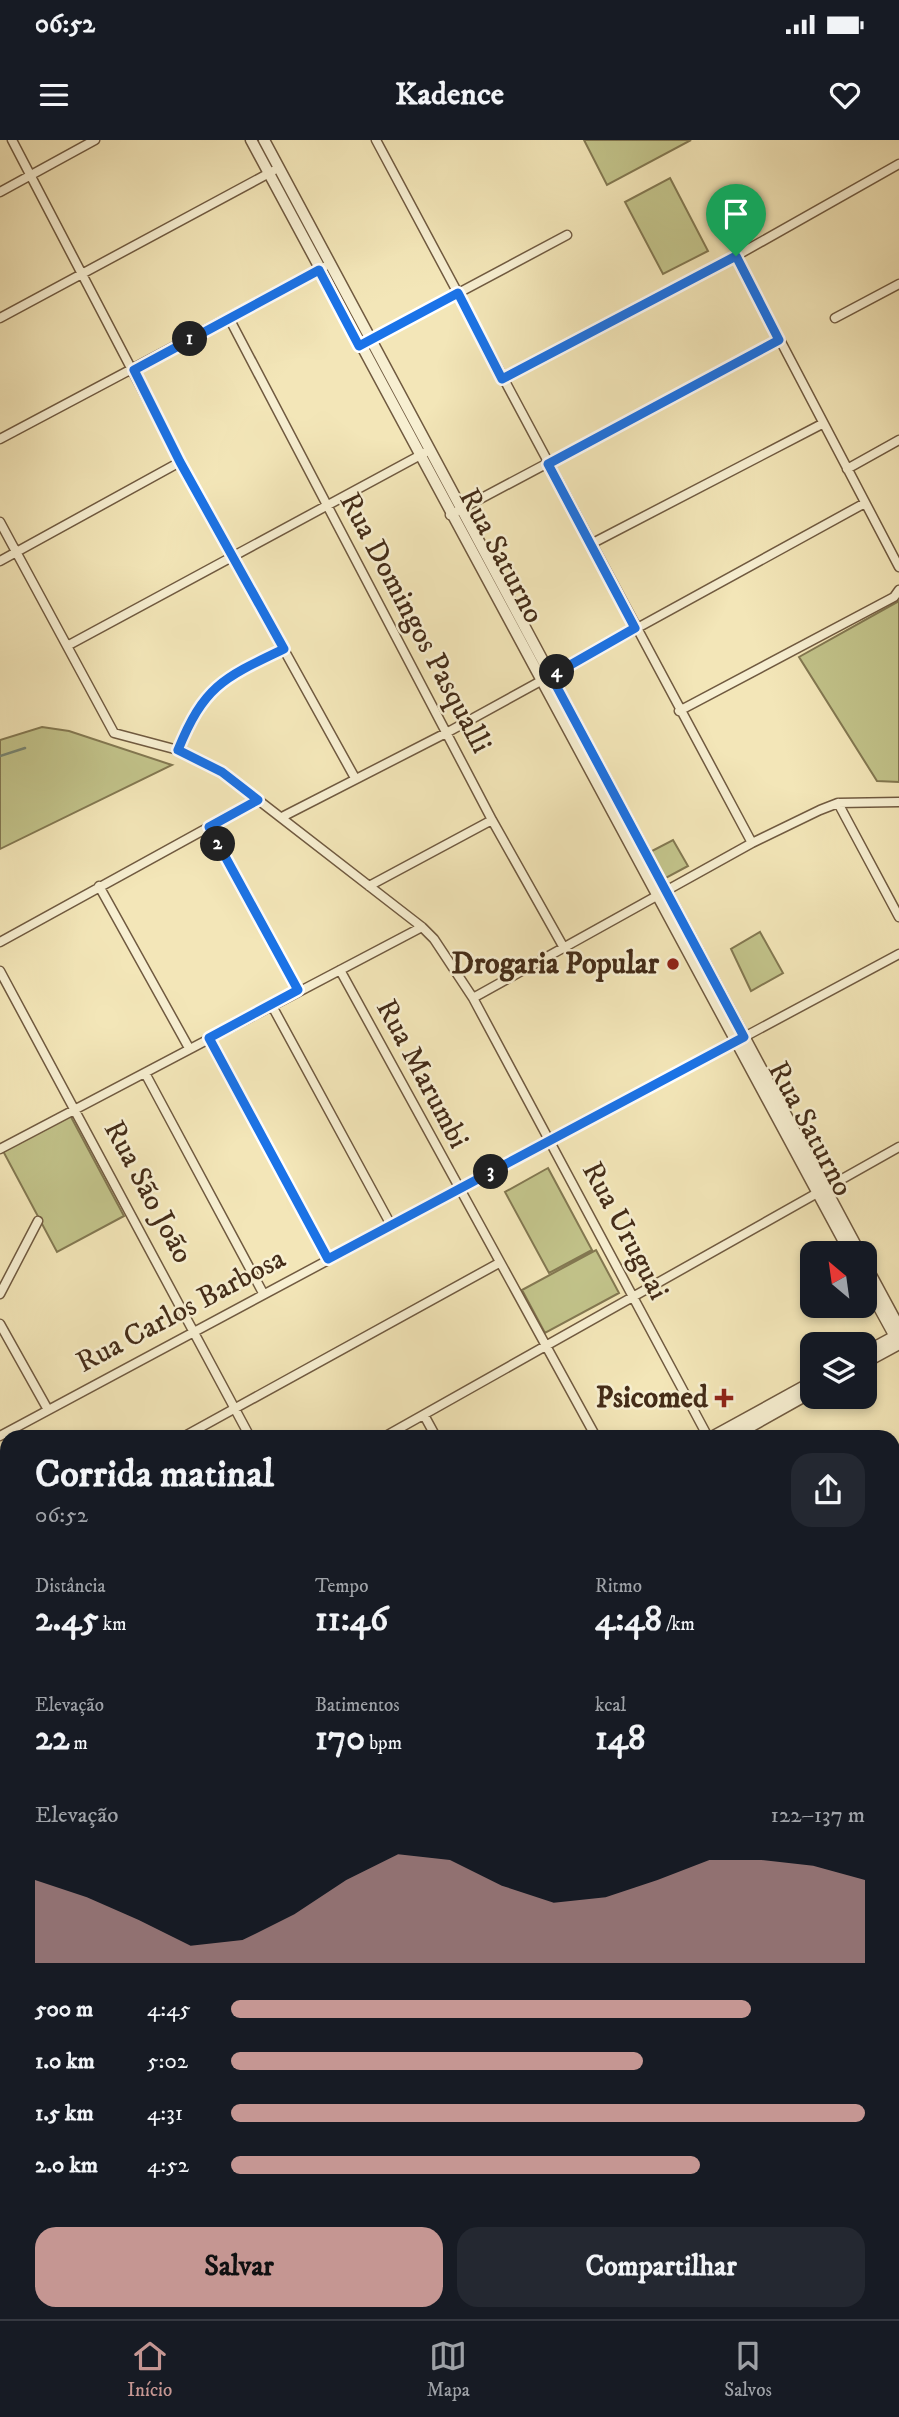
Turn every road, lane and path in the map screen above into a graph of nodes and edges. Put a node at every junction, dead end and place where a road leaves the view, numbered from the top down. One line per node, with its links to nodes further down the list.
1 (12, 140): 8 (street)
2 (95, 140): 8 (street)
3 (251, 140): 7 (street, Rua Saturno)
4 (264, 140): 7 (street, Rua Saturno)
5 (376, 140): 16 (street)
6 (899, 164): 11 (street)
7 (274, 170): 12 (street, Rua Saturno); 13 (street, Rua Saturno); 14 (street)
8 (31, 175): 9 (street); 14 (street)
9 (0, 192)
10 (567, 235): 16 (street)
11 (736, 256): 20 (street); 23 (street)
12 (330, 264): 13 (street); 21 (street, Rua Saturno)
13 (319, 270): 18 (street); 21 (street, Rua Saturno)
14 (83, 275): 17 (street); 22 (street)
15 (899, 284): 19 (street)
16 (458, 293): 21 (street); 23 (street)
17 (0, 318)
18 (229, 318): 22 (street); 32 (street, Rua Domingos Pasqualli)
19 (835, 318)
20 (779, 340): 24 (street); 29 (street)
21 (364, 343): 27 (street, Rua Saturno)
22 (134, 370): 25 (street); 28 (street)
23 (502, 379): 29 (street)
24 (822, 424): 30 (street); 36 (street)
25 (0, 439)
26 (899, 440): 30 (street)
27 (424, 453): 32 (street); 33 (street, Rua Saturno); 34 (street, Rua Saturno)
28 (180, 462): 38 (street); 39 (street)
29 (548, 464): 33 (street); 36 (street)
30 (847, 469): 31 (street)
31 (865, 503): 37 (street); 43 (street)
32 (327, 504): 39 (street); 48 (street, Rua Domingos Pasqualli)
33 (461, 509): 34 (street); 46 (street, Rua Saturno)
34 (450, 515): 46 (street, Rua Saturno)
35 (0, 522): 38 (street)
36 (591, 544): 43 (street)
37 (895, 546): 41 (street)
38 (16, 552): 40 (street); 44 (street)
39 (232, 555): 44 (street); 45 (street)
40 (0, 561)
41 (899, 567)
42 (899, 590): 47 (street)
43 (635, 628): 46 (street); 47 (street)
44 (67, 646): 49 (street, Rua Uruguai)
45 (284, 649): 49 (street); 50 (street)
46 (546, 679): 48 (street); 60 (street, Rua Saturno)
47 (679, 711): 57 (street)
48 (447, 732): 50 (street); 55 (street, Rua Domingos Pasqualli)
49 (178, 750): 51 (street, Rua Uruguai)
50 (355, 778): 54 (street)
51 (258, 800): 54 (street, Rua Uruguai); 56 (street)
52 (899, 802): 53 (street)
53 (838, 803): 57 (street); 61 (street)
54 (282, 817): 58 (street, Rua Uruguai)
55 (492, 820): 58 (street); 64 (street, Rua Domingos Pasqualli)
56 (209, 827): 59 (street); 68 (street)
57 (752, 843): 60 (street)
58 (369, 886): 62 (street, Rua Uruguai)
59 (99, 887): 63 (street); 73 (street)
60 (661, 893): 64 (street); 72 (street, Rua Saturno)
61 (899, 917)
62 (422, 927): 66 (street); 69 (street, Rua Uruguai)
63 (0, 942)
64 (564, 947): 69 (street)
65 (899, 954): 72 (street, Rua Carlos Barbosa)
66 (340, 970): 68 (street); 79 (street, Rua Marumbi)
67 (0, 971): 75 (street, Rua São João)
68 (298, 990): 70 (street)
69 (473, 998): 76 (street, Rua Uruguai)
70 (271, 1004): 71 (street); 82 (street)
71 (209, 1038): 73 (street); 85 (street)
72 (740, 1040): 76 (street, Rua Carlos Barbosa); 80 (street, Rua Saturno)
73 (189, 1048): 74 (street)
74 (145, 1073): 75 (street); 88 (street)
75 (75, 1111): 78 (street); 93 (street, Rua São João)
76 (551, 1140): 79 (street, Rua Carlos Barbosa); 90 (street, Rua Uruguai)
77 (899, 1147): 80 (street)
78 (0, 1149)
79 (458, 1189): 82 (street, Rua Carlos Barbosa); 86 (street, Rua Marumbi)
80 (821, 1190): 83 (street, Rua Saturno); 84 (street, Rua Saturno); 90 (street)
81 (38, 1221): 89 (street)
82 (391, 1225): 85 (street, Rua Carlos Barbosa)
83 (844, 1241)
84 (853, 1241)
85 (328, 1259): 88 (street, Rua Carlos Barbosa)
86 (499, 1263): 95 (street, Rua Marumbi); 101 (street)
87 (877, 1291): 94 (street)
88 (263, 1293): 93 (street, Rua Carlos Barbosa)
89 (0, 1294)
90 (634, 1297): 95 (street); 109 (street, Rua Uruguai)
91 (877, 1302): 94 (street)
92 (0, 1324): 100 (street)
93 (192, 1331): 100 (street, Rua Carlos Barbosa); 101 (street, Rua São João)
94 (898, 1338): 96 (street); 97 (street)
95 (547, 1347): 102 (street); 108 (street, Rua Marumbi)
96 (877, 1347)
97 (877, 1353)
98 (800, 1388): 110 (street)
99 (800, 1399): 111 (street)
100 (47, 1408): 103 (street, Rua Carlos Barbosa)
101 (234, 1408): 104 (street); 105 (street, Rua São João)
102 (424, 1415): 106 (street); 107 (street)
103 (10, 1430)
104 (195, 1430)
105 (246, 1430)
106 (397, 1430)
107 (432, 1430)
108 (592, 1430)
109 (706, 1430)
110 (723, 1430)
111 (744, 1430)

